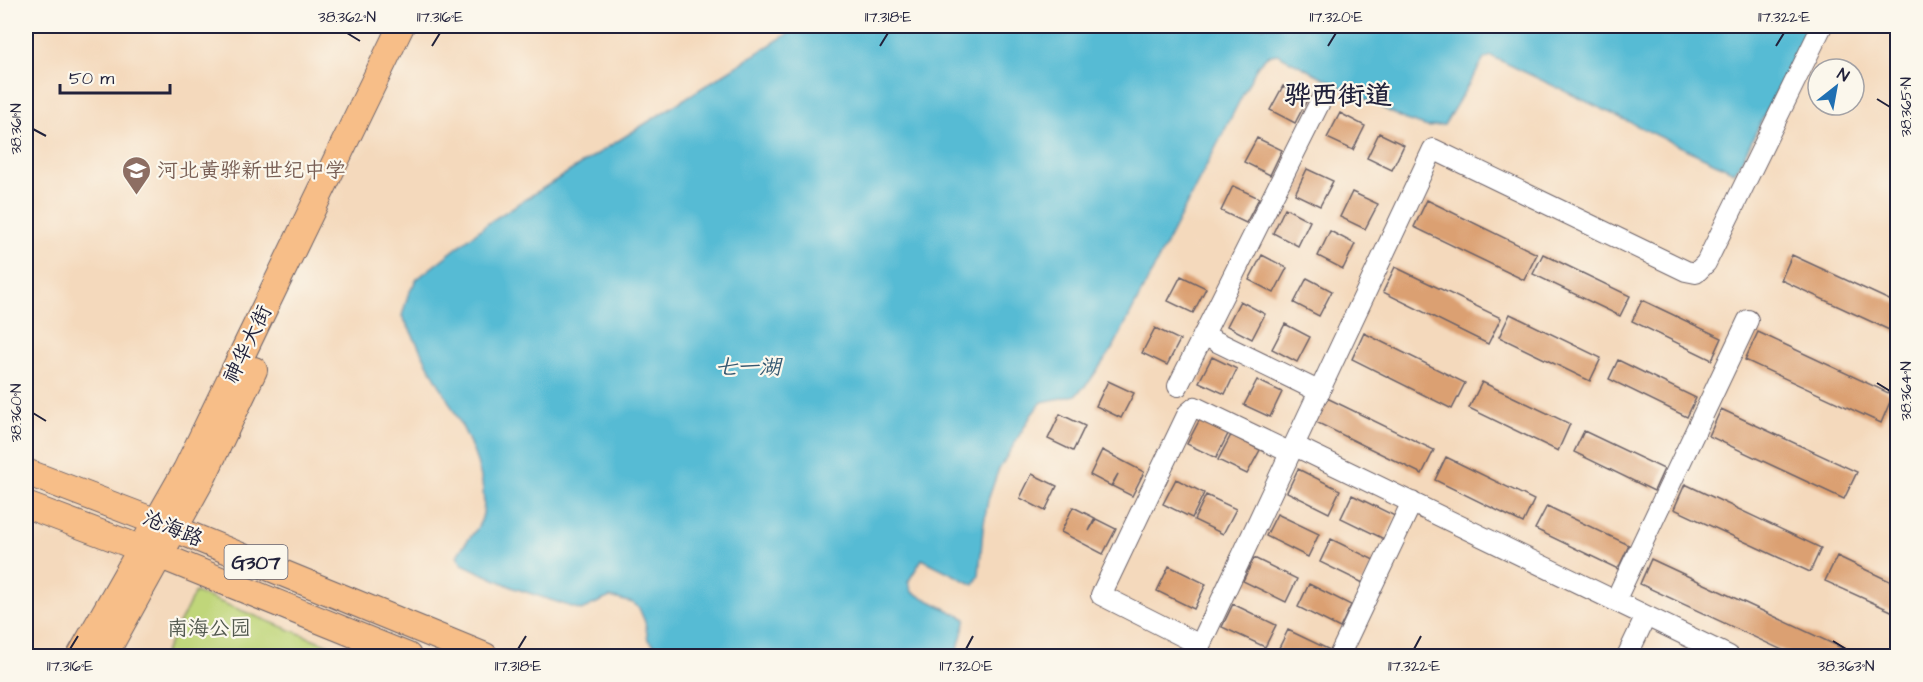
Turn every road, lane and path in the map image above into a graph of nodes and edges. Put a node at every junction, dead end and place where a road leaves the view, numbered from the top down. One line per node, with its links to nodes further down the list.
1 (401, 26): 13 (main road, 神华大街)
2 (419, 26): 13 (main road, 神华大街)
3 (1822, 26): 8 (street)
4 (1323, 96): 6 (street)
5 (1748, 320): 15 (street)
6 (1203, 335): 7 (street); 8 (street)
7 (1178, 386)
8 (1320, 392): 9 (street)
9 (1293, 449): 11 (street); 18 (street); 18 (street)
10 (26, 472): 13 (main road, 沧海路 / G307)
11 (1412, 502): 15 (street); 23 (street)
12 (26, 505): 14 (main road, 沧海路 / G307)
13 (166, 525): 14 (main road, 神华大街); 22 (main road, 沧海路 / G307)
14 (151, 553): 19 (main road, 神华大街); 20 (main road, 神华大街); 21 (main road, 沧海路 / G307)
15 (1615, 601): 16 (street)
16 (1646, 616): 17 (street); 24 (street)
17 (1700, 650): 25 (street)
18 (1198, 651)
19 (80, 657)
20 (104, 657)
21 (408, 657)
22 (485, 657)
23 (1339, 657)
24 (1627, 657)
25 (1729, 657)

